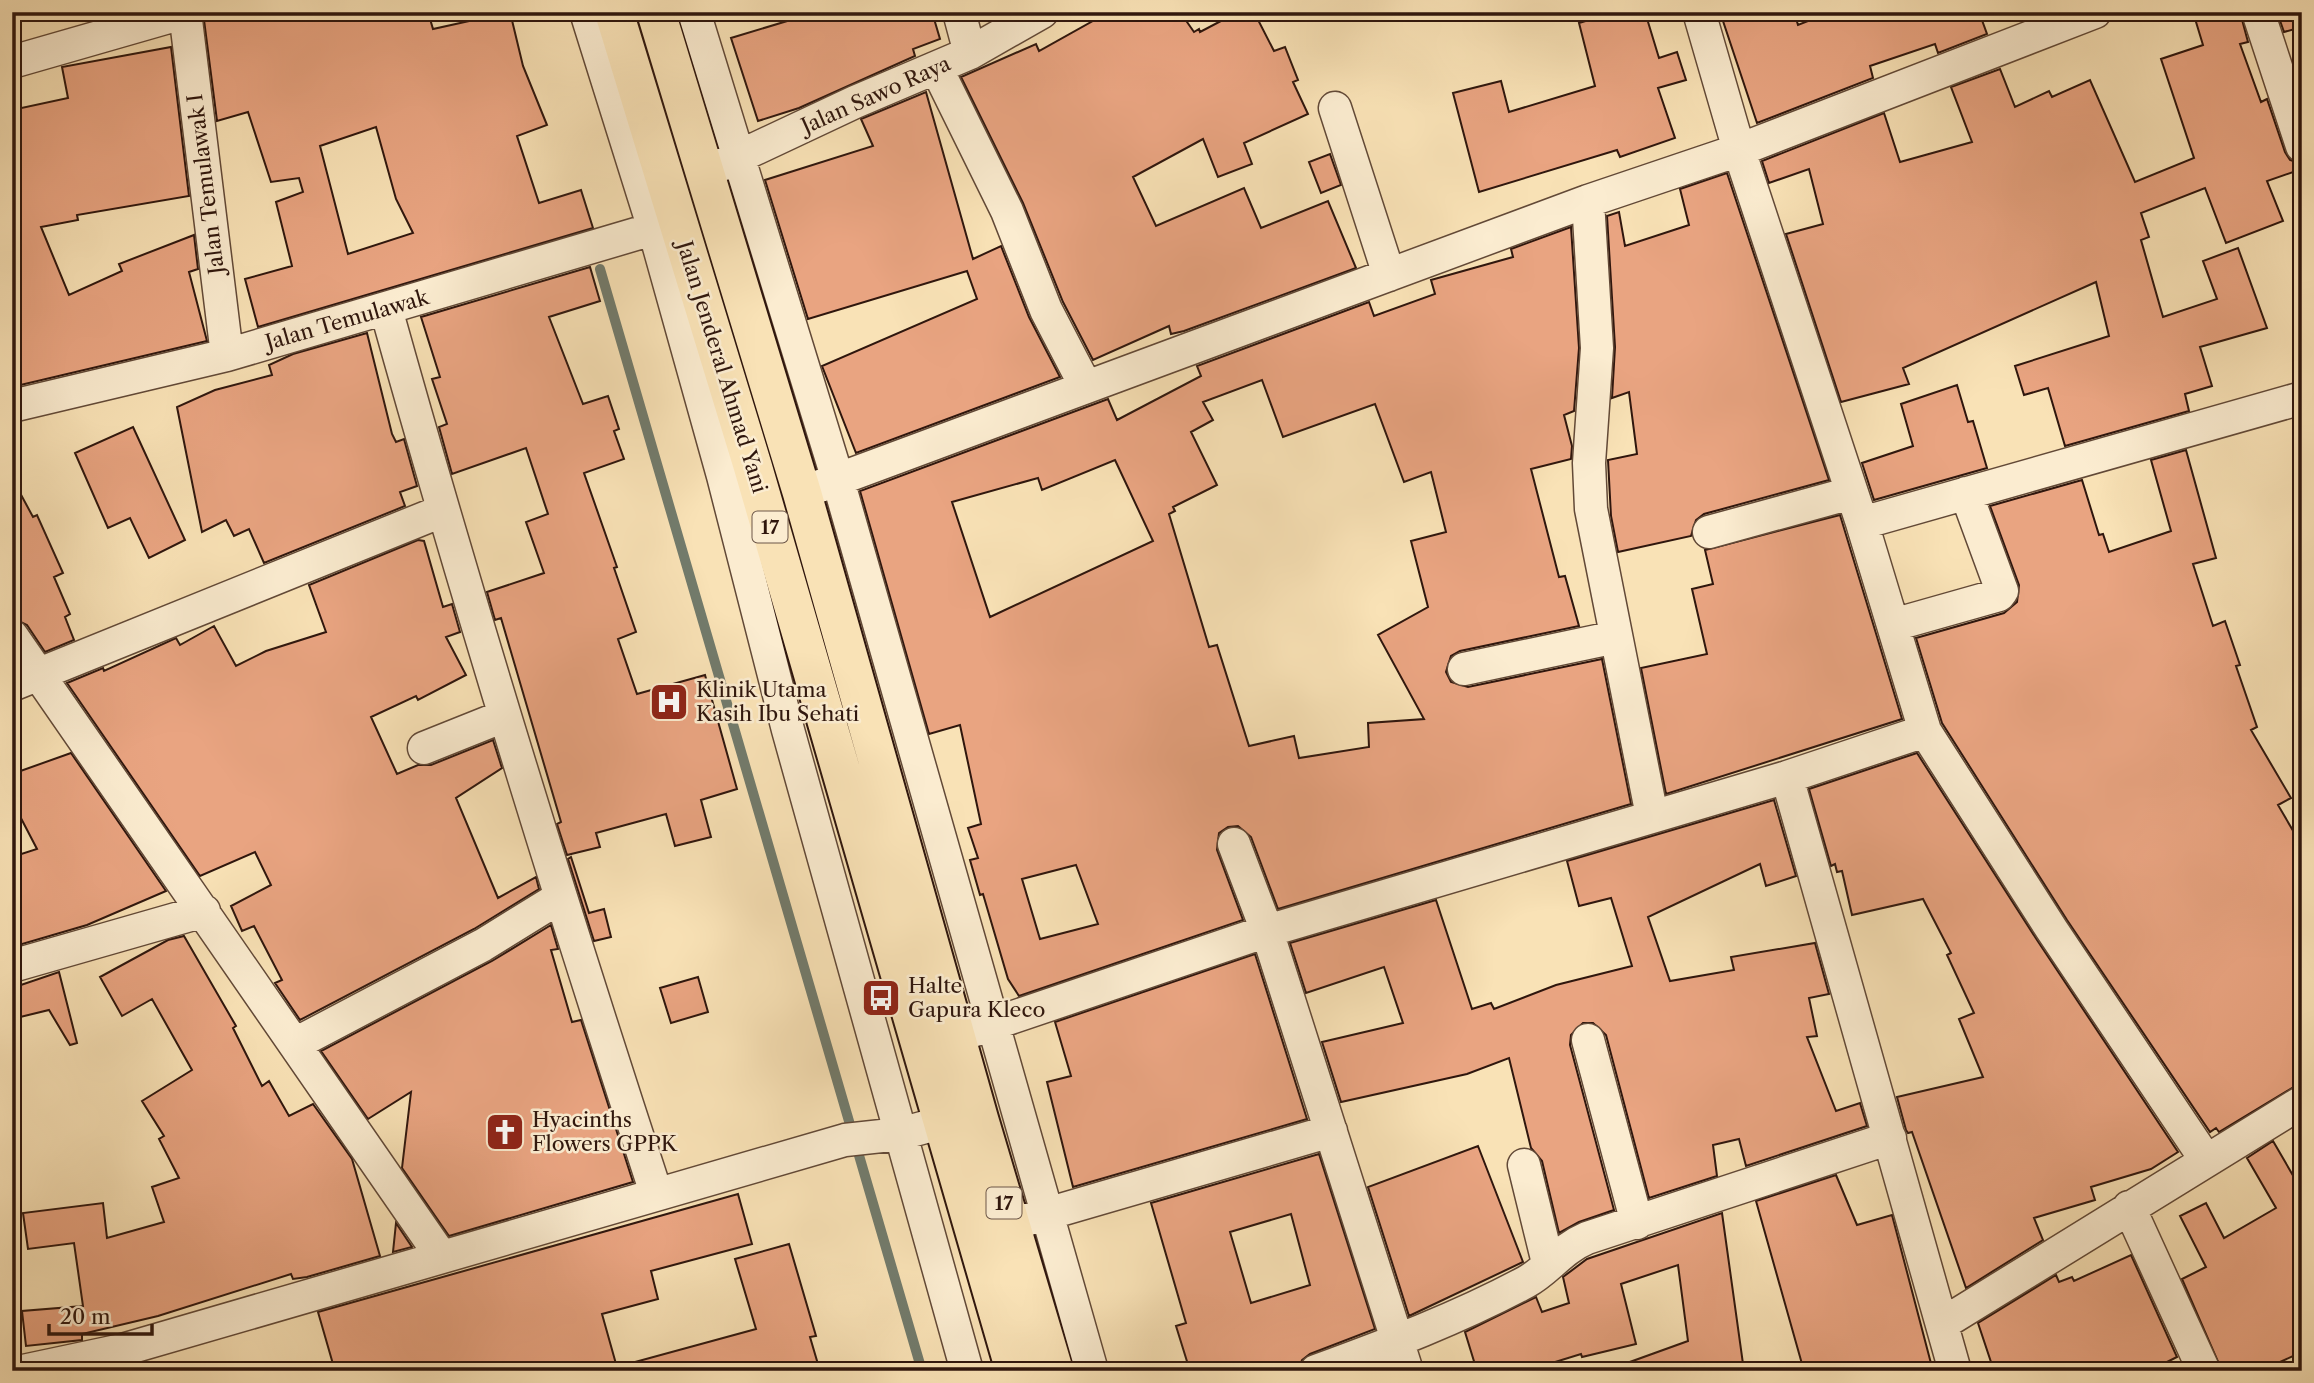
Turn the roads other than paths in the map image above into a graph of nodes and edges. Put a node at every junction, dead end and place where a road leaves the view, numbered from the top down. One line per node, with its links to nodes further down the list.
1 (186, 12): 13 (street); 24 (street, Jalan Temulawak I)
2 (586, 12): 12 (street)
3 (614, 12): 12 (highway, Jalan Jenderal Ahmad Yani / 17)
4 (656, 12): 15 (highway, Jalan Jenderal Ahmad Yani / 17)
5 (694, 12): 15 (street)
6 (959, 12): 11 (street)
7 (1042, 12): 11 (street, Jalan Sawo Raya)
8 (1699, 12): 18 (street)
9 (2095, 12): 18 (street)
10 (2258, 12): 17 (street)
11 (971, 53): 14 (street, Jalan Sawo Raya)
12 (613, 56): 21 (highway, Jalan Jenderal Ahmad Yani / 17)
13 (12, 62)
14 (937, 69): 19 (street, Jalan Sawo Raya); 25 (street)
15 (694, 72): 19 (highway, Jalan Jenderal Ahmad Yani / 17)
16 (1335, 108): 22 (street)
17 (2302, 146)
18 (1739, 150): 20 (street); 31 (street)
19 (723, 164): 29 (street); 30 (highway, Jalan Jenderal Ahmad Yani / 17)
20 (1588, 201): 22 (street); 38 (street)
21 (665, 225): 23 (street, Jalan Temulawak); 28 (highway, Jalan Jenderal Ahmad Yani / 17)
22 (1389, 275): 25 (street)
23 (386, 309): 24 (street, Jalan Temulawak); 33 (street)
24 (227, 355): 27 (street, Jalan Temulawak)
25 (1086, 387): 29 (street)
26 (2302, 398): 32 (street)
27 (12, 406)
28 (738, 472): 39 (highway, Jalan Jenderal Ahmad Yani / 17); 40 (street)
29 (838, 480): 30 (street); 43 (street)
30 (802, 493): 44 (highway, Jalan Jenderal Ahmad Yani / 17)
31 (1851, 493): 34 (street); 35 (street)
32 (1966, 493): 34 (street); 36 (street)
33 (442, 511): 42 (street); 45 (street)
34 (1862, 523): 36 (street)
35 (1709, 532)
36 (1894, 625): 46 (street)
37 (12, 636): 42 (street)
38 (1616, 637): 41 (street); 51 (street)
39 (805, 647): 40 (street); 49 (highway, Jalan Jenderal Ahmad Yani / 17)
40 (769, 659): 50 (street)
41 (1464, 669)
42 (26, 679): 54 (street)
43 (899, 689): 44 (street); 57 (street)
44 (860, 698): 58 (highway, Jalan Jenderal Ahmad Yani / 17)
45 (504, 716): 47 (street); 53 (street)
46 (1925, 730): 48 (street); 66 (street)
47 (424, 748)
48 (1787, 777): 51 (street); 65 (street)
49 (846, 793): 50 (street); 62 (highway, Jalan Jenderal Ahmad Yani / 17)
50 (809, 805): 64 (street)
51 (1652, 816): 55 (street)
52 (1234, 844): 55 (street)
53 (559, 898): 60 (street); 68 (street)
54 (204, 911): 56 (street); 60 (street)
55 (1267, 931): 57 (street); 63 (street)
56 (12, 966)
57 (995, 1023): 58 (street); 70 (street)
58 (955, 1035): 72 (highway, 17)
59 (1588, 1040): 71 (street)
60 (295, 1044): 73 (street)
61 (2302, 1101): 66 (street)
62 (940, 1123): 64 (street); 80 (highway, 17)
63 (1331, 1131): 70 (street); 76 (street)
64 (894, 1134): 68 (street); 79 (street)
65 (1890, 1138): 71 (street); 75 (street)
66 (2206, 1160): 69 (street)
67 (1524, 1165): 74 (street)
68 (656, 1193): 73 (street)
69 (2129, 1207): 75 (street); 85 (street)
70 (1047, 1214): 72 (street); 82 (street)
71 (1637, 1223): 74 (street)
72 (1010, 1225): 81 (highway, 17)
73 (441, 1256): 77 (street)
74 (1548, 1263): 76 (street)
75 (1942, 1324): 84 (street)
76 (1403, 1356): 83 (street)
77 (125, 1360): 78 (street)
78 (23, 1371)
79 (967, 1371)
80 (1015, 1371)
81 (1054, 1371)
82 (1092, 1371)
83 (1316, 1371)
84 (1955, 1371)
85 (2204, 1371)

